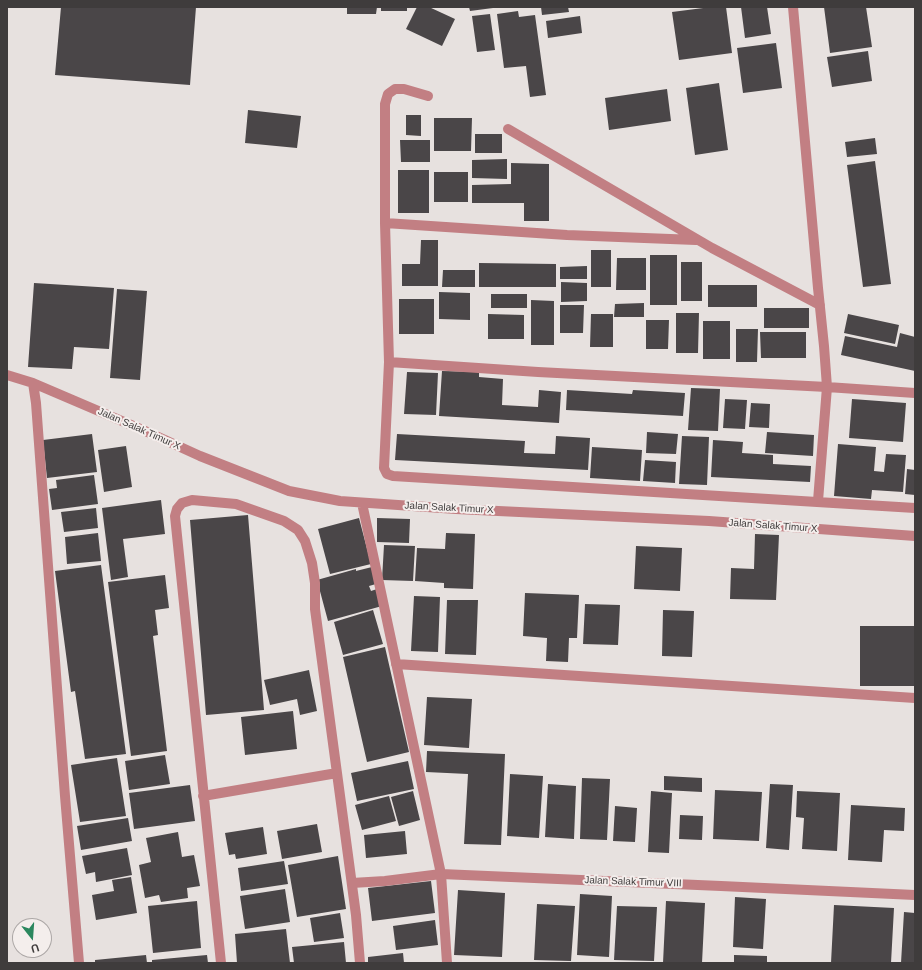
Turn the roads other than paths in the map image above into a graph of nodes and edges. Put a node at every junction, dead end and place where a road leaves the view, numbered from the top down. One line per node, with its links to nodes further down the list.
1 (793, 7): 6 (street)
2 (428, 96): 4 (street)
3 (508, 129): 5 (street)
4 (385, 223): 5 (street); 7 (street)
5 (698, 240): 6 (street)
6 (820, 304): 10 (street)
7 (389, 362): 10 (street); 12 (street)
8 (7, 375): 9 (street, Jalan Salak Timur X)
9 (33, 383): 13 (street, Jalan Salak Timur X); 23 (street)
10 (827, 386): 11 (street); 12 (street)
11 (915, 393)
12 (818, 501): 14 (street)
13 (362, 503): 15 (street, Jalan Salak Timur X); 16 (street)
14 (915, 508)
15 (915, 536)
16 (396, 664): 17 (street); 20 (street)
17 (915, 698)
18 (337, 773): 19 (street); 19 (street); 21 (street)
19 (203, 796): 24 (street)
20 (441, 874): 21 (street, Jalan Salak Timur VIII); 22 (street, Jalan Salak Timur VIII); 26 (street)
21 (352, 883): 25 (street)
22 (915, 895)
23 (79, 963)
24 (221, 963)
25 (360, 963)
26 (447, 963)

